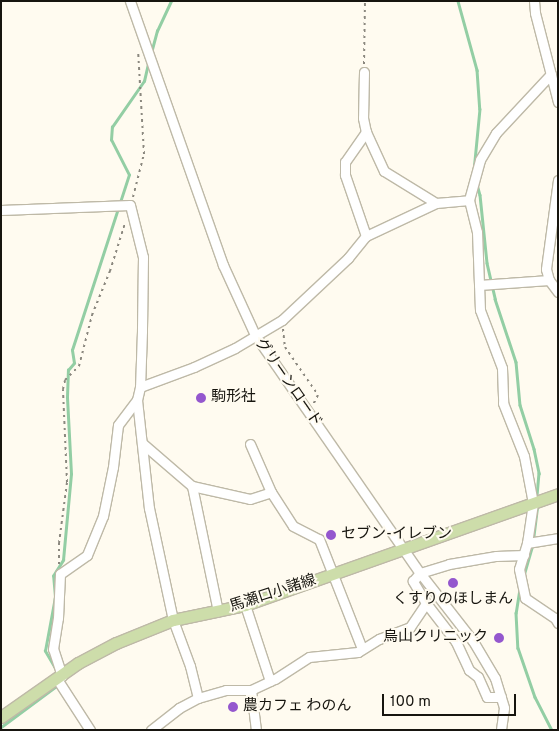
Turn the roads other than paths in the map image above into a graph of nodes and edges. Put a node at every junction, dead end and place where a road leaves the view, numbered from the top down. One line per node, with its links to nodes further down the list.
1 (534, 1): 4 (street)
2 (131, 2): 15 (street, グリーンロード)
3 (364, 72): 6 (street)
4 (551, 74): 5 (street); 8 (street)
5 (558, 102)
6 (366, 132): 9 (street); 11 (street)
7 (558, 180): 12 (street)
8 (469, 200): 9 (street); 13 (street)
9 (436, 203): 11 (street)
10 (1, 210): 16 (street)
11 (366, 236): 15 (street)
12 (549, 280): 13 (street); 14 (street)
13 (479, 285): 23 (street)
14 (558, 292)
15 (255, 335): 16 (street); 26 (street, グリーンロード)
16 (140, 387): 17 (street)
17 (137, 400): 18 (street); 36 (street)
18 (142, 443): 20 (street); 33 (street)
19 (250, 444): 21 (street)
20 (192, 486): 21 (street); 32 (street)
21 (271, 492): 29 (street)
22 (558, 494): 23 (main road, 馬瀬口小諸線)
23 (533, 503): 25 (street); 26 (main road, 馬瀬口小諸線)
24 (558, 538): 25 (street)
25 (527, 543): 27 (street)
26 (403, 547): 28 (street, グリーンロード); 29 (main road, 馬瀬口小諸線)
27 (524, 555): 28 (street); 34 (street)
28 (420, 573): 30 (street); 39 (street, グリーンロード)
29 (333, 574): 31 (main road, 馬瀬口小諸線); 35 (street)
30 (426, 604): 35 (street); 39 (street)
31 (245, 605): 32 (main road, 馬瀬口小諸線); 37 (street)
32 (218, 610): 33 (main road, 馬瀬口小諸線)
33 (172, 620): 36 (main road, 馬瀬口小諸線); 40 (street)
34 (558, 623)
35 (362, 649): 37 (street)
36 (60, 678): 41 (main road, 馬瀬口小諸線); 42 (street)
37 (270, 681): 38 (street)
38 (250, 690): 40 (street); 44 (street)
39 (501, 697): 45 (street, グリーンロード)
40 (198, 698): 43 (street)
41 (1, 717)
42 (90, 730)
43 (152, 730)
44 (256, 730)
45 (501, 730)

